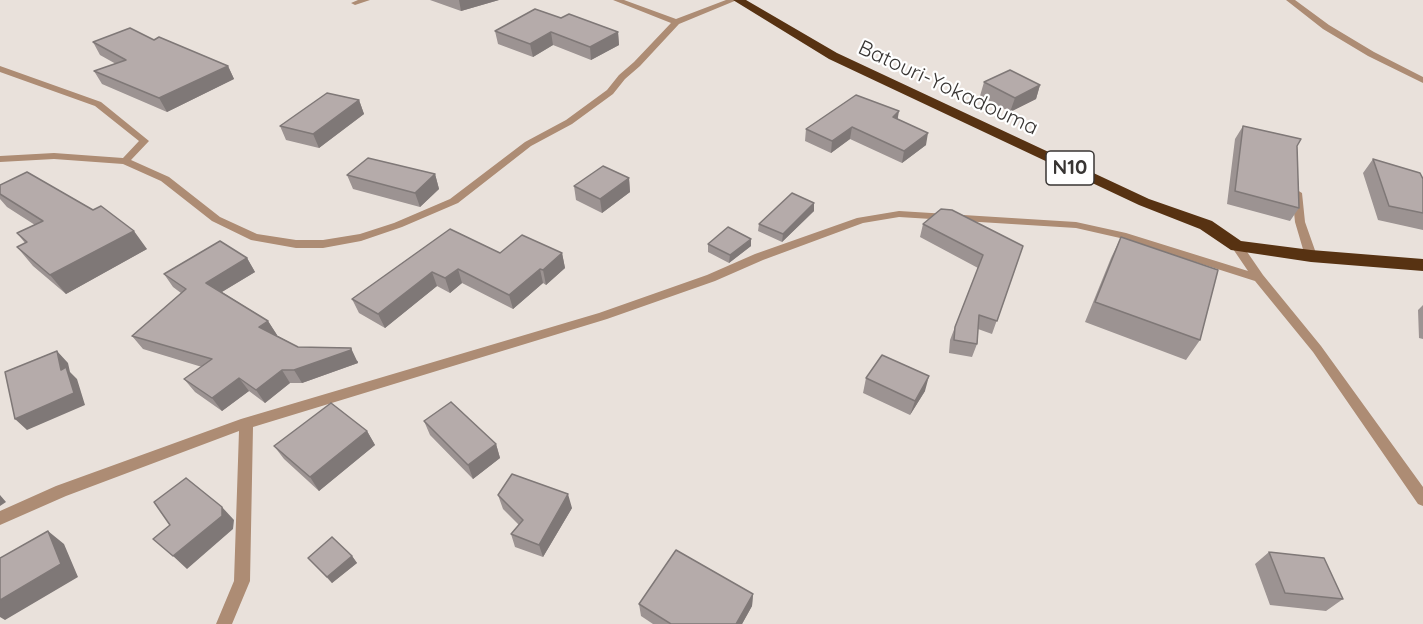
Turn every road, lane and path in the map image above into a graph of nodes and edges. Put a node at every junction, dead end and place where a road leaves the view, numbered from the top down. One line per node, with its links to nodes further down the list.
1 (366, 0): 6 (street)
2 (617, 0): 7 (street)
3 (733, 0): 7 (street)
4 (738, 0): 13 (highway, Batouri-Yokadouma / N10)
5 (1290, 0): 9 (street)
6 (355, 3)
7 (676, 22): 11 (street)
8 (0, 69): 11 (street)
9 (1423, 80)
10 (0, 159): 11 (street)
11 (125, 161)
12 (1297, 180): 14 (street)
13 (1237, 246): 14 (highway, Batouri-Yokadouma / N10); 16 (street)
14 (1311, 256): 15 (highway, Batouri-Yokadouma / N10)
15 (1423, 265)
16 (1259, 278): 17 (street); 18 (street)
17 (246, 423): 19 (street); 20 (street)
18 (1423, 499)
19 (0, 518)
20 (224, 624)

